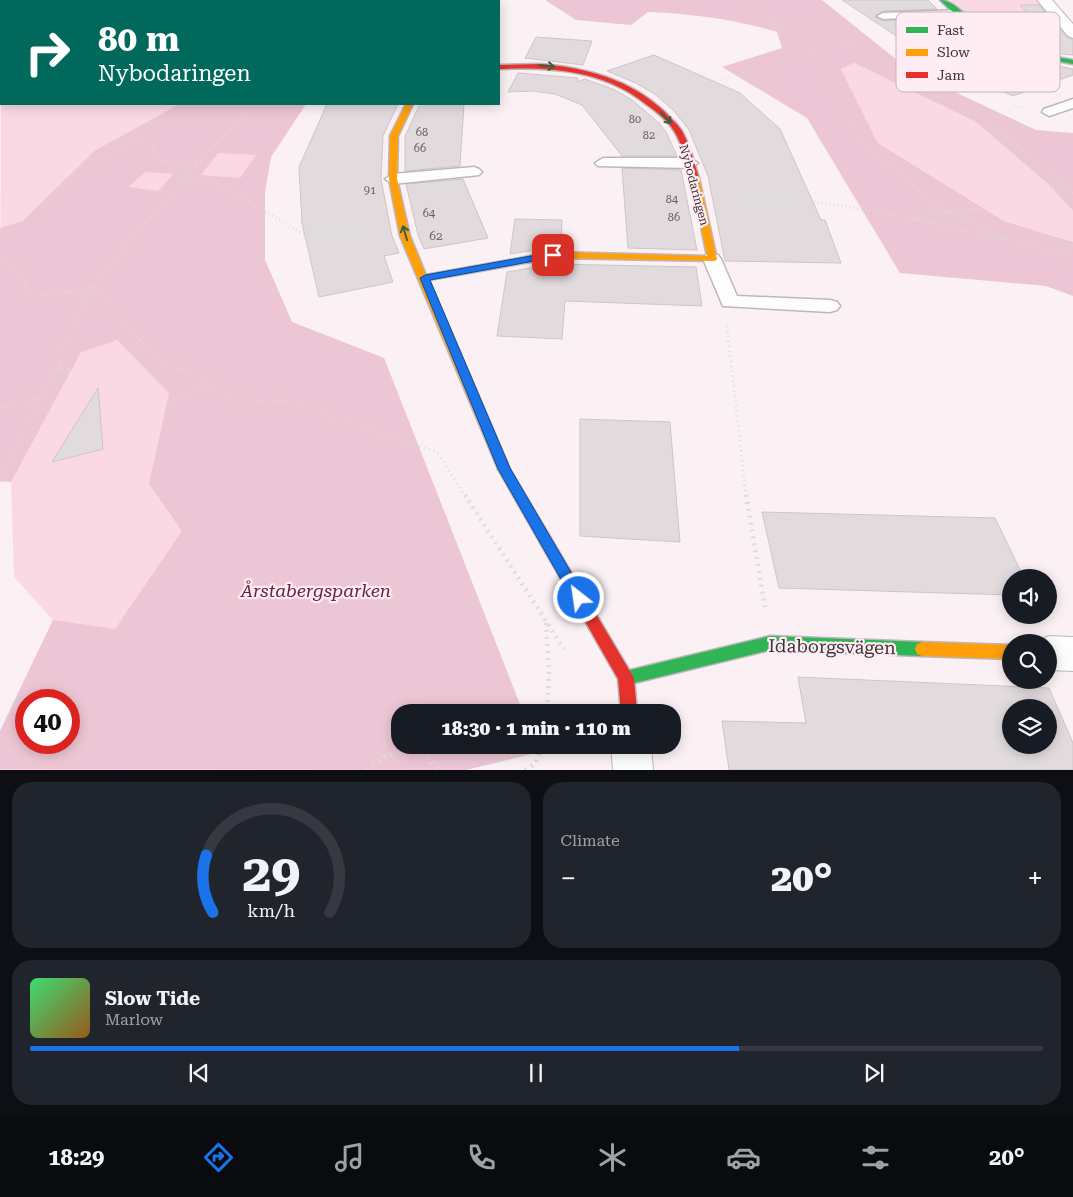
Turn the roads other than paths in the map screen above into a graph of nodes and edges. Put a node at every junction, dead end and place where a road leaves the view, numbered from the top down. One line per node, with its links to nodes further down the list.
1 (943, 0): 3 (street)
2 (1044, 0): 4 (street)
3 (958, 12)
4 (1055, 12)
5 (884, 16): 6 (lane)
6 (896, 16)
7 (1060, 18): 8 (street)
8 (1073, 33)
9 (1060, 61): 10 (street)
10 (1073, 62)
11 (500, 67): 16 (street, Nybodaringen, one-way to 16)
12 (1073, 103): 14 (lane)
13 (409, 105): 18 (street)
14 (1049, 112)
15 (603, 163): 16 (lane)
16 (690, 163): 19 (street, Nybodaringen)
17 (474, 172): 18 (lane)
18 (393, 179): 20 (street, one-way to 18)
19 (712, 259): 20 (street); 21 (lane, Nybodaringen)
20 (425, 278): 25 (street)
21 (830, 306)
22 (1002, 652): 25 (street, Idaborgsvägen)
23 (1057, 653): 24 (street)
24 (1073, 654)
25 (626, 678): 26 (street)
26 (628, 704)
27 (632, 754): 28 (street)
28 (633, 770)

